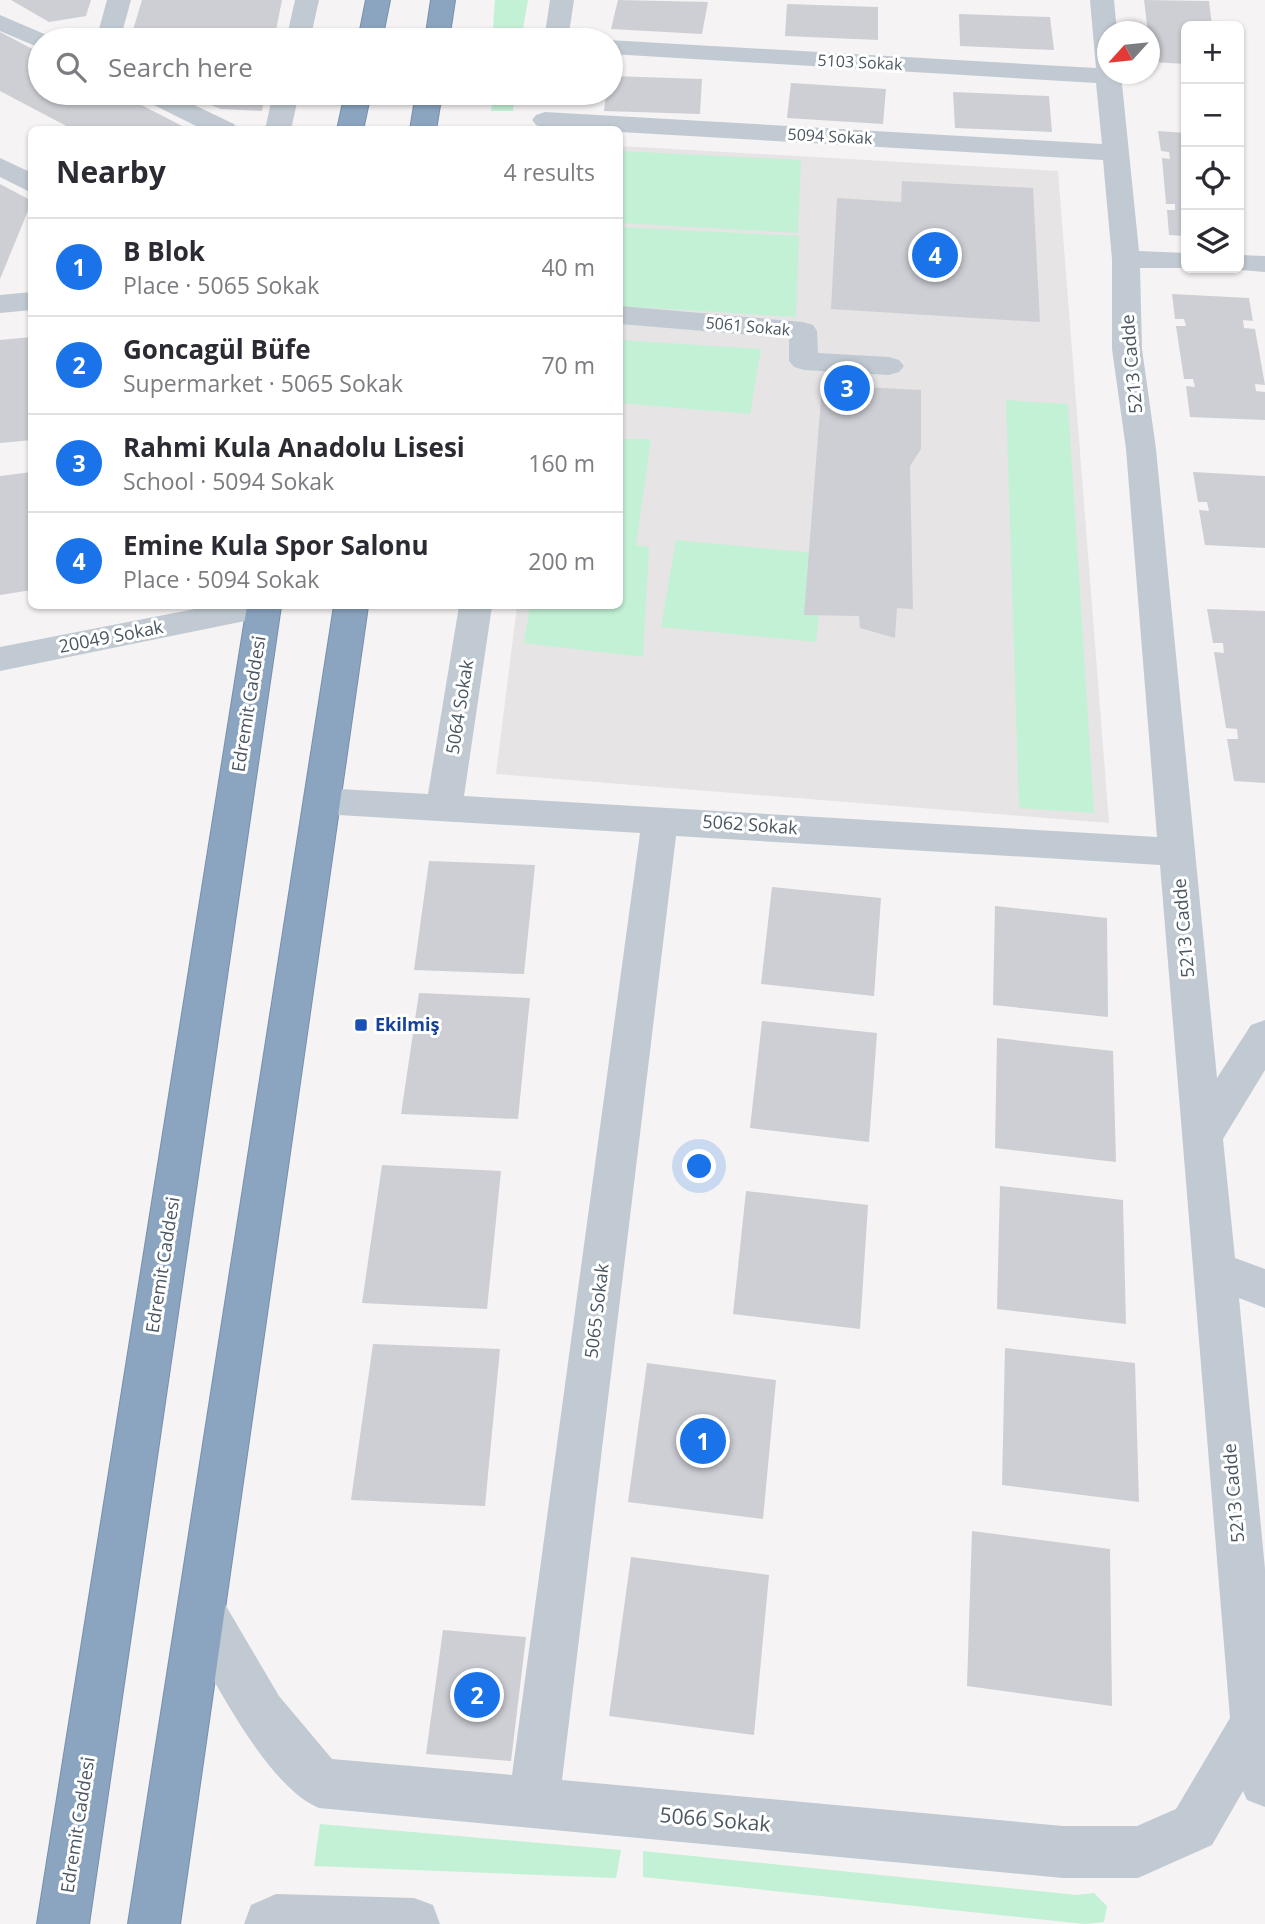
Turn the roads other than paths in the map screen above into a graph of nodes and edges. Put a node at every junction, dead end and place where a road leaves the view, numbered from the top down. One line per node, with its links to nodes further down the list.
1 (119, 0): 9 (street)
2 (307, 0): 10 (street)
3 (378, 0): 11 (highway)
4 (443, 0): 12 (highway)
5 (562, 0): 13 (street)
6 (1102, 0): 7 (street, 5213 Cadde)
7 (1104, 21)
8 (0, 22): 14 (street)
9 (111, 28)
10 (301, 28)
11 (372, 28)
12 (439, 28)
13 (558, 28)
14 (28, 35)
15 (623, 48): 16 (street, 5103 Sokak)
16 (1097, 71)
17 (1109, 84): 30 (street, 5213 Cadde)
18 (174, 105): 24 (street)
19 (283, 105): 25 (street)
20 (356, 105): 26 (highway)
21 (427, 105): 27 (highway)
22 (548, 105): 23 (street)
23 (545, 125): 28 (street, 5094 Sokak)
24 (217, 126)
25 (279, 126)
26 (352, 126)
27 (424, 126)
28 (565, 126)
29 (623, 129): 30 (street, 5094 Sokak)
30 (1115, 153): 33 (street, 5213 Cadde)
31 (0, 166): 32 (street)
32 (28, 183)
33 (1126, 259): 34 (street); 47 (street, 5213 Cadde)
34 (1181, 261)
35 (1244, 263): 36 (street)
36 (1265, 264)
37 (623, 316): 38 (street, 5061 Sokak)
38 (889, 366)
39 (249, 609): 43 (street, 20049 Sokak)
40 (264, 609): 56 (highway, Edremit Caddesi)
41 (351, 609): 44 (highway)
42 (475, 609): 45 (street, 5064 Sokak)
43 (0, 659)
44 (322, 801): 45 (street, 5062 Sokak); 52 (highway)
45 (444, 808): 46 (street, 5062 Sokak)
46 (660, 819): 47 (street, 5062 Sokak); 55 (street, 5065 Sokak)
47 (1177, 852): 49 (street, 5213 Cadde)
48 (1265, 1036): 49 (street)
49 (1202, 1138): 50 (street, 5213 Cadde)
50 (1213, 1269): 51 (street); 53 (street, 5213 Cadde)
51 (1265, 1289)
52 (202, 1611): 55 (street, 5066 Sokak); 57 (highway)
53 (1255, 1723): 54 (street, 5213 Cadde); 55 (street, 5066 Sokak)
54 (1265, 1782)
55 (534, 1803)
56 (64, 1924)
57 (154, 1924)
58 (270, 1924): 59 (street)
59 (414, 1924)

